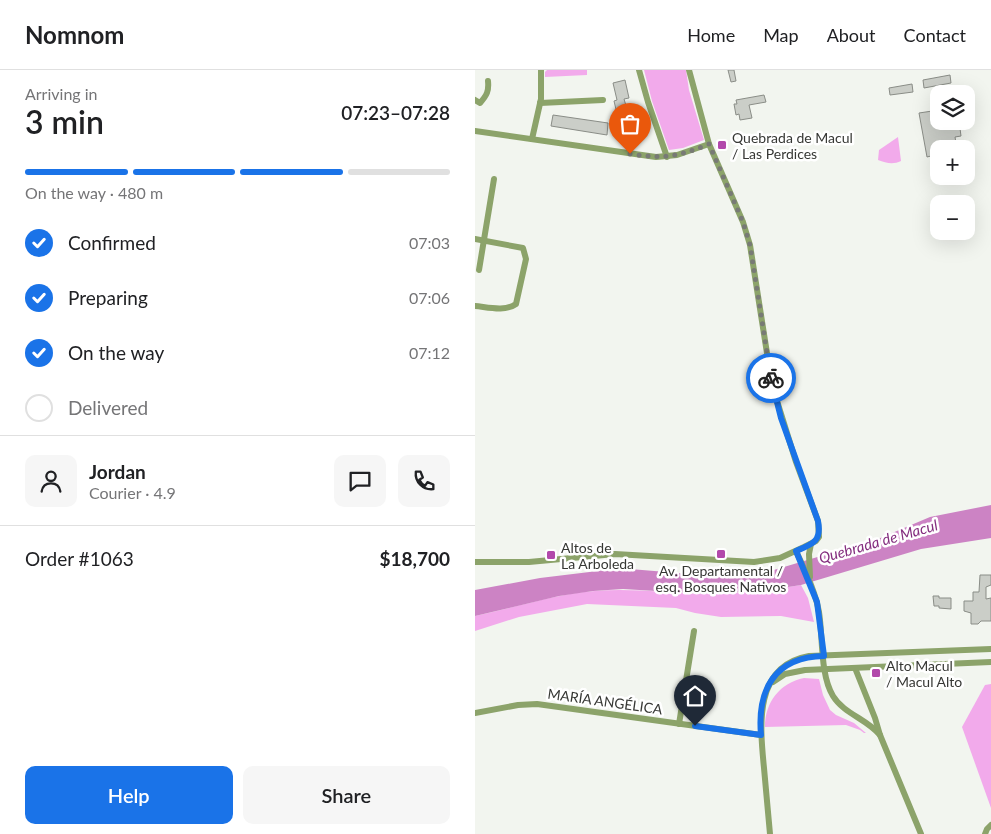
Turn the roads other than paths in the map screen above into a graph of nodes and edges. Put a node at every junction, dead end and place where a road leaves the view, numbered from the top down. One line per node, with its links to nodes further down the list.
1 (541, 70): 7 (street)
2 (639, 70): 11 (street)
3 (689, 70): 10 (street)
4 (488, 81): 5 (street)
5 (475, 100)
6 (603, 100): 7 (street)
7 (540, 103): 9 (street)
8 (475, 131): 9 (street)
9 (532, 140): 11 (street)
10 (709, 144): 11 (street); 17 (street)
11 (667, 157)
12 (494, 179): 14 (street)
13 (475, 239): 14 (street)
14 (483, 240): 15 (street); 16 (street)
15 (479, 270)
16 (475, 306)
17 (811, 544): 18 (street); 20 (street)
18 (796, 551): 19 (street); 20 (street)
19 (475, 562)
20 (811, 583): 23 (street)
21 (694, 631): 29 (street)
22 (991, 649): 23 (street)
23 (824, 656): 26 (street); 27 (street)
24 (991, 662): 25 (street)
25 (855, 668): 26 (street); 31 (street)
26 (826, 670): 27 (street); 31 (street)
27 (770, 685): 30 (street)
28 (475, 713): 29 (street, MARÍA ANGÉLICA)
29 (679, 724): 30 (street, MARÍA ANGÉLICA)
30 (761, 735): 33 (street)
31 (880, 735): 34 (street)
32 (991, 826): 35 (street)
33 (770, 834)
34 (921, 834)
35 (985, 834)

